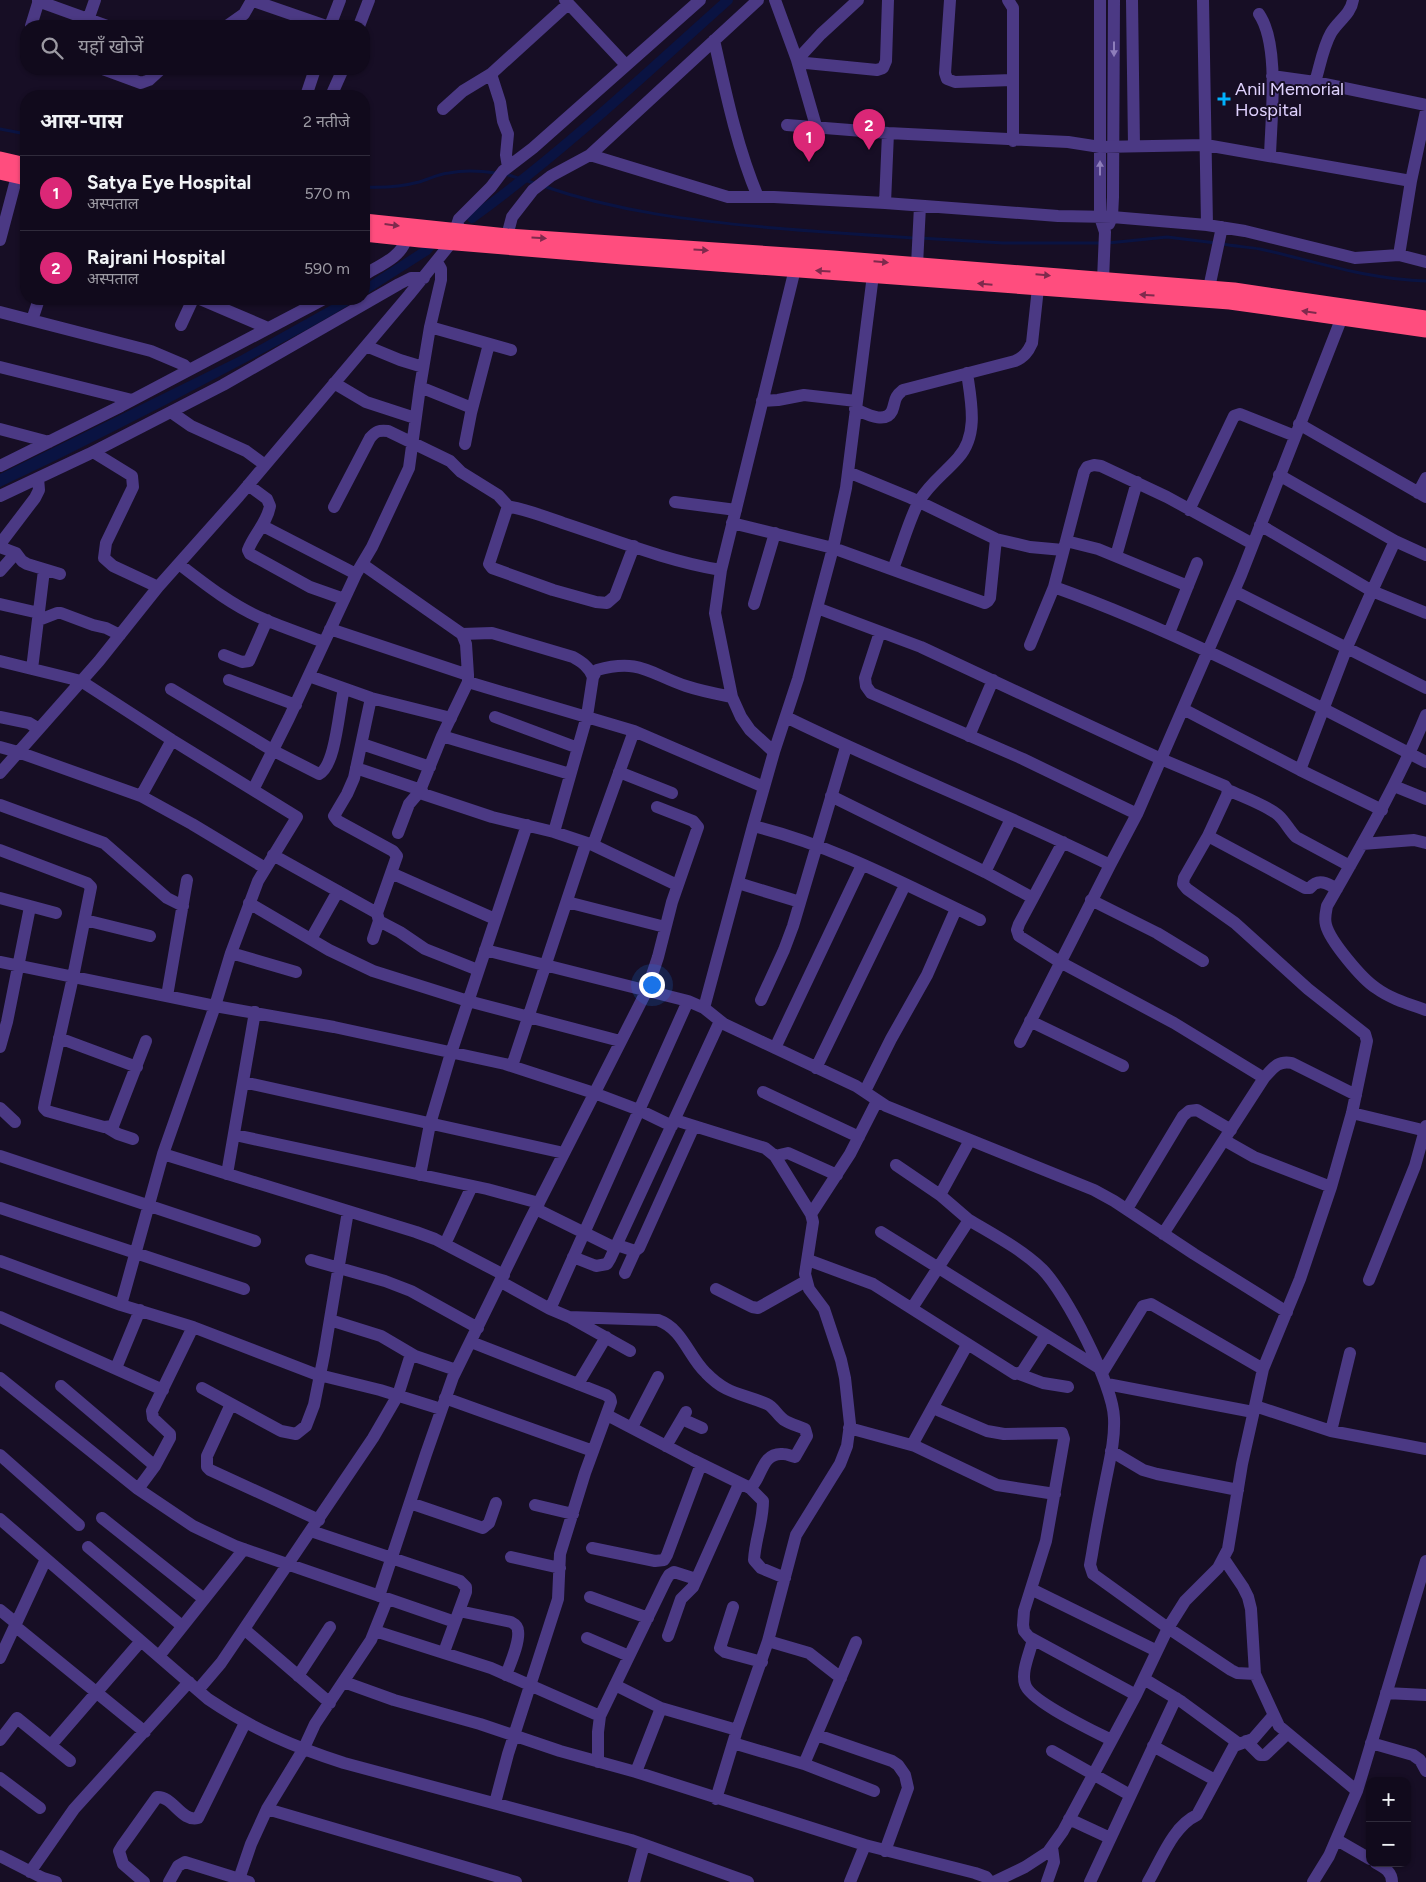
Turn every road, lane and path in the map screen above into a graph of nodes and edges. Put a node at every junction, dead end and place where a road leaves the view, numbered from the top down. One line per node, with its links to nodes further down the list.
1 (95, 0): 21 (street)
2 (251, 0): 22 (street); 23 (street)
3 (340, 0): 24 (street)
4 (369, 0): 25 (street)
5 (700, 0): 28 (street)
6 (758, 0): 26 (street)
7 (775, 0): 27 (street)
8 (858, 0): 27 (street)
9 (888, 0): 27 (street)
10 (950, 0): 35 (street)
11 (1008, 0): 35 (street)
12 (1100, 0): 48 (street)
13 (1114, 0): 49 (street, one-way to 49)
14 (1132, 0): 47 (street)
15 (1203, 0): 46 (street)
16 (1353, 0): 36 (street)
17 (38, 1): 20 (street); 21 (street)
18 (566, 2): 28 (street); 29 (street)
19 (1259, 14): 34 (street)
20 (33, 20)
21 (88, 20)
22 (236, 20)
23 (309, 20)
24 (332, 20)
25 (361, 20)
26 (714, 40): 50 (street); 59 (street)
27 (796, 60): 43 (street)
28 (626, 65): 53 (street)
29 (491, 74): 40 (street); 53 (street)
30 (119, 75): 31 (street)
31 (154, 75)
32 (313, 75): 37 (street)
33 (340, 75): 38 (street)
34 (1272, 76): 36 (street); 51 (street)
35 (1012, 80): 45 (street)
36 (1315, 82): 39 (street)
37 (308, 90)
38 (334, 90)
39 (1426, 105)
40 (443, 109)
41 (1426, 111): 57 (street)
42 (787, 125): 43 (street)
43 (816, 126): 44 (street)
44 (888, 133): 45 (street); 60 (street)
45 (1013, 141): 48 (street)
46 (1206, 145): 47 (street); 51 (street); 64 (street)
47 (1134, 146): 49 (street)
48 (1100, 147): 49 (street); 62 (street, one-way to 48)
49 (1114, 147): 62 (street)
50 (590, 155): 59 (street); 69 (street)
51 (1270, 156): 57 (street)
52 (0, 159): 54 (highway)
53 (506, 169): 68 (street)
54 (20, 171)
55 (0, 172): 56 (highway)
56 (20, 173)
57 (1411, 180): 71 (street)
58 (20, 182): 70 (street)
59 (758, 197): 60 (street)
60 (885, 203): 61 (street)
61 (920, 206): 62 (street); 74 (street)
62 (1106, 217): 64 (street); 79 (street)
63 (370, 223): 67 (highway, one-way to 67)
64 (1207, 224): 65 (street)
65 (1222, 227): 71 (street); 81 (street)
66 (370, 234): 67 (highway)
67 (415, 236): 68 (highway); 76 (street)
68 (445, 236): 69 (highway); 72 (street); 75 (highway)
69 (507, 236): 74 (highway, one-way to 74)
70 (0, 240)
71 (1399, 255): 73 (street)
72 (437, 262): 78 (street); 93 (street)
73 (1426, 262)
74 (917, 265): 79 (highway, one-way to 79)
75 (794, 269): 77 (highway, one-way to 75); 106 (street)
76 (370, 270)
77 (873, 274): 80 (highway, one-way to 77); 107 (street)
78 (424, 278): 82 (street); 97 (street)
79 (1103, 280): 81 (highway)
80 (1038, 288): 89 (highway, one-way to 80); 102 (street)
81 (1210, 288): 90 (highway)
82 (370, 301)
83 (37, 305): 91 (street)
84 (191, 305): 92 (street)
85 (214, 305): 94 (street)
86 (312, 305): 94 (street)
87 (364, 305): 109 (street)
88 (0, 312): 91 (street)
89 (1342, 317): 95 (highway); 112 (street)
90 (1426, 318)
91 (32, 320): 101 (street)
92 (181, 325)
93 (430, 327): 96 (street); 100 (street)
94 (268, 328): 101 (street)
95 (1426, 330)
96 (489, 344): 98 (street); 108 (street)
97 (366, 346): 100 (street); 103 (street)
98 (511, 350)
99 (0, 367): 105 (street)
100 (423, 367): 104 (street)
101 (189, 370): 105 (street)
102 (967, 373): 107 (street); 128 (street)
103 (334, 384): 110 (street); 117 (street)
104 (420, 387): 108 (street); 110 (street)
105 (132, 400): 113 (street)
106 (762, 401): 107 (street); 131 (street)
107 (856, 405): 119 (street)
108 (472, 408): 115 (street)
109 (171, 412): 116 (street); 117 (street)
110 (415, 418): 114 (street)
111 (0, 429): 113 (street)
112 (1297, 430): 120 (street); 125 (street); 132 (street)
113 (49, 442): 118 (street)
114 (412, 442): 129 (street); 130 (street); 148 (street)
115 (465, 444)
116 (92, 452): 121 (street); 155 (street)
117 (265, 465): 124 (street)
118 (0, 466)
119 (848, 472): 128 (street); 143 (street)
120 (1279, 476): 134 (street); 138 (street)
121 (38, 478): 126 (street); 142 (street)
122 (1426, 478): 125 (street)
123 (1137, 482): 132 (street); 141 (street); 145 (street)
124 (248, 485): 135 (street); 147 (street)
125 (1422, 495)
126 (0, 496)
127 (675, 502): 131 (street)
128 (919, 502): 137 (street); 149 (street)
129 (334, 507)
130 (509, 507): 140 (street); 140 (street)
131 (736, 510): 133 (street)
132 (1189, 510): 139 (street)
133 (732, 524): 136 (street); 151 (street)
134 (1260, 525): 139 (street); 158 (street)
135 (263, 526): 148 (street); 159 (street)
136 (775, 533): 143 (street); 161 (street)
137 (996, 539): 141 (street); 149 (street)
138 (1395, 541): 144 (street); 158 (street)
139 (1253, 544): 157 (street)
140 (634, 546): 151 (street)
141 (1065, 546): 145 (street); 156 (street)
142 (6, 548): 150 (street); 152 (street)
143 (834, 548): 149 (street); 162 (street)
144 (1426, 555)
145 (1116, 556): 154 (street)
146 (1197, 563): 154 (street)
147 (179, 564): 155 (street); 165 (street)
148 (359, 569): 159 (street); 169 (street)
149 (893, 569)
150 (44, 570): 153 (street); 164 (street)
151 (721, 570): 187 (street)
152 (0, 572)
153 (60, 574)
154 (1188, 586): 168 (street)
155 (158, 587): 170 (street)
156 (1054, 587): 168 (street); 172 (street)
157 (1234, 591): 173 (street); 174 (street)
158 (1372, 591): 163 (street); 173 (street)
159 (344, 599): 166 (street)
160 (0, 604): 164 (street)
161 (754, 604)
162 (817, 608): 167 (street); 196 (street)
163 (1426, 613)
164 (39, 616): 170 (street); 177 (street)
165 (267, 620): 171 (street); 175 (street)
166 (330, 629): 171 (street); 180 (street)
167 (880, 632): 182 (street); 201 (street)
168 (1169, 633): 174 (street)
169 (462, 634): 179 (street); 180 (street)
170 (120, 635): 183 (street)
171 (324, 642): 178 (street)
172 (1030, 644)
173 (1347, 647): 185 (street); 190 (street)
174 (1208, 653): 190 (street); 191 (street)
175 (224, 655)
176 (0, 660): 177 (street)
177 (32, 669): 183 (street)
178 (308, 676): 186 (street); 189 (street)
179 (593, 677): 187 (street); 193 (street)
180 (468, 679): 193 (street); 197 (street)
181 (229, 680): 189 (street)
182 (994, 680): 201 (street); 211 (street)
183 (81, 682): 198 (street); 202 (street)
184 (171, 688): 207 (street)
185 (1426, 688)
186 (344, 689): 188 (street); 207 (street)
187 (732, 697): 209 (street)
188 (371, 698): 197 (street); 203 (street)
189 (296, 705): 207 (street)
190 (1324, 708): 210 (street); 215 (street)
191 (1183, 709): 211 (street); 215 (street)
192 (1426, 715): 210 (street)
193 (587, 716): 199 (street); 206 (street)
194 (0, 717): 198 (street)
195 (495, 717): 206 (street)
196 (786, 717): 204 (street); 209 (street)
197 (451, 718): 200 (street)
198 (39, 728): 208 (street)
199 (634, 732): 216 (street); 220 (street)
200 (442, 736): 213 (street); 218 (street)
201 (969, 736): 231 (street)
202 (172, 740): 221 (street); 225 (street)
203 (362, 744): 213 (street); 214 (street)
204 (846, 746): 226 (street); 232 (street)
205 (0, 747): 208 (street)
206 (578, 748): 218 (street)
207 (272, 750): 221 (street)
208 (18, 752): 217 (street); 225 (street)
209 (774, 752): 220 (street)
210 (1410, 754): 212 (street); 219 (street)
211 (1161, 759): 223 (street); 231 (street)
212 (1426, 762)
213 (430, 767): 222 (street)
214 (356, 768): 222 (street); 250 (street)
215 (1300, 770): 230 (street)
216 (619, 772): 224 (street); 240 (street)
217 (0, 773)
218 (570, 774): 235 (street)
219 (1394, 786): 227 (street); 230 (street)
220 (764, 787): 234 (street)
221 (253, 790): 244 (street)
222 (421, 790): 233 (street); 236 (street)
223 (1228, 790): 237 (street); 247 (street)
224 (672, 793)
225 (141, 796): 248 (street)
226 (831, 796): 242 (street); 249 (street)
227 (1426, 799)
228 (0, 805): 263 (street)
229 (657, 807): 253 (street)
230 (1382, 810): 241 (street)
231 (1137, 814): 246 (street)
232 (1012, 819): 238 (street); 249 (street)
233 (527, 825): 235 (street); 268 (street)
234 (753, 826): 242 (street); 252 (street)
235 (554, 832): 240 (street)
236 (398, 833)
237 (1208, 836): 255 (street); 313 (street)
238 (1063, 842): 246 (street); 258 (street)
239 (1426, 843): 241 (street)
240 (590, 844): 253 (street); 260 (street)
241 (1362, 844): 247 (street)
242 (816, 846): 245 (street); 261 (street)
243 (0, 850): 269 (street)
244 (273, 855): 248 (street); 256 (street)
245 (862, 865): 254 (street); 302 (street)
246 (1110, 865): 259 (street)
247 (1350, 866): 255 (street)
248 (265, 868): 262 (street)
249 (985, 872): 258 (street)
250 (391, 873): 267 (street); 268 (street)
251 (187, 880): 263 (street)
252 (738, 883): 261 (street); 291 (street)
253 (677, 885): 271 (street)
254 (906, 885): 265 (street); 307 (street)
255 (1337, 888): 292 (street)
256 (338, 891): 267 (street); 273 (street)
257 (0, 898): 264 (street)
258 (1033, 898): 279 (street)
259 (1091, 900): 277 (street); 279 (street)
260 (567, 902): 271 (street); 280 (street)
261 (800, 902): 287 (street)
262 (250, 903): 273 (street); 276 (street)
263 (183, 906): 286 (street)
264 (30, 907): 266 (street); 281 (street)
265 (956, 909): 270 (street); 310 (street)
266 (56, 913)
267 (378, 917): 274 (street); 282 (street)
268 (495, 919): 275 (street)
269 (85, 920): 272 (street); 284 (street)
270 (980, 920)
271 (665, 928): 285 (street)
272 (150, 936)
273 (311, 939): 288 (street)
274 (373, 939)
275 (485, 950): 280 (street); 282 (street)
276 (231, 953): 283 (street); 290 (street)
277 (1202, 961)
278 (0, 962): 281 (street)
279 (1060, 962): 296 (street); 308 (street)
280 (546, 964): 285 (street); 294 (street)
281 (19, 966): 284 (street); 301 (street)
282 (478, 970): 288 (street)
283 (296, 972)
284 (73, 977): 286 (street); 297 (street)
285 (647, 990): 289 (street); 299 (street)
286 (167, 996): 290 (street)
287 (761, 1000)
288 (468, 1001): 294 (street); 303 (street)
289 (688, 1001): 291 (street); 316 (street)
290 (215, 1006): 293 (street); 330 (street)
291 (704, 1008): 295 (street)
292 (1426, 1010)
293 (255, 1012): 303 (street); 309 (street)
294 (529, 1016): 299 (street); 304 (street)
295 (720, 1021): 302 (street); 319 (street)
296 (1030, 1021): 300 (street); 305 (street)
297 (59, 1038): 306 (street); 322 (street)
298 (146, 1041): 306 (street)
299 (620, 1041): 311 (street)
300 (1020, 1042)
301 (0, 1046)
302 (775, 1048): 307 (street)
303 (451, 1053): 304 (street); 320 (street)
304 (512, 1066): 311 (street)
305 (1123, 1066)
306 (137, 1067): 322 (street)
307 (816, 1068): 310 (street)
308 (1264, 1078): 313 (street); 325 (street)
309 (243, 1082): 320 (street); 324 (street)
310 (865, 1091): 314 (street)
311 (594, 1092): 316 (street); 329 (street)
312 (763, 1092): 326 (street)
313 (1356, 1095): 317 (street)
314 (876, 1101): 326 (street); 328 (street)
315 (0, 1108): 318 (street)
316 (639, 1110): 319 (street); 348 (street)
317 (1352, 1112): 323 (street); 338 (street)
318 (15, 1122)
319 (673, 1123): 321 (street); 352 (street)
320 (430, 1124): 329 (street); 335 (street)
321 (694, 1126): 332 (street); 353 (street)
322 (108, 1128): 327 (street)
323 (1426, 1129): 363 (street)
324 (234, 1135): 334 (street); 335 (street)
325 (1228, 1135): 338 (street); 343 (street); 349 (street)
326 (859, 1137): 336 (street)
327 (133, 1139)
328 (970, 1140): 339 (street); 343 (street)
329 (564, 1153): 341 (street)
330 (163, 1154): 334 (street); 340 (street)
331 (0, 1156): 340 (street)
332 (775, 1156): 336 (street); 345 (street)
333 (896, 1165): 339 (street)
334 (227, 1174): 344 (street)
335 (420, 1175): 337 (street)
336 (837, 1175): 345 (street)
337 (472, 1186): 341 (street); 351 (street)
338 (1331, 1187): 371 (street)
339 (940, 1195): 346 (street)
340 (148, 1205): 350 (street); 354 (street)
341 (537, 1206): 348 (street); 362 (street)
342 (0, 1208): 354 (street)
343 (1127, 1209): 349 (street)
344 (348, 1211): 351 (street); 360 (street)
345 (811, 1214): 357 (street)
346 (969, 1220): 359 (street); 389 (street)
347 (881, 1232): 359 (street)
348 (585, 1234): 352 (street); 355 (street)
349 (1163, 1234): 371 (street)
350 (255, 1241)
351 (445, 1244): 362 (street)
352 (616, 1247): 353 (street); 355 (street)
353 (635, 1251): 361 (street)
354 (135, 1252): 365 (street); 367 (street)
355 (573, 1257): 369 (street)
356 (311, 1260): 360 (street)
357 (808, 1260): 364 (street); 368 (street)
358 (0, 1262): 367 (street)
359 (939, 1266): 368 (street); 377 (street)
360 (338, 1269): 374 (street); 376 (street)
361 (625, 1273)
362 (502, 1278): 369 (street); 376 (street)
363 (1369, 1280)
364 (806, 1281): 366 (street); 405 (street)
365 (244, 1289)
366 (716, 1289)
367 (121, 1304): 370 (street)
368 (912, 1308): 380 (street)
369 (550, 1309): 373 (street)
370 (140, 1310): 375 (street); 384 (street)
371 (1287, 1312): 385 (street)
372 (0, 1317): 384 (street)
373 (569, 1317): 378 (street); 415 (street)
374 (330, 1320): 383 (street); 388 (street)
375 (193, 1327): 388 (street); 396 (street)
376 (478, 1328): 379 (street)
377 (1046, 1334): 387 (street); 389 (street)
378 (606, 1337): 381 (street); 392 (street)
379 (471, 1342): 386 (street); 392 (street)
380 (967, 1345): 387 (street); 400 (street)
381 (630, 1351)
382 (1350, 1353): 406 (street)
383 (410, 1354): 386 (street); 397 (street)
384 (116, 1368): 396 (street)
385 (1263, 1369): 389 (street); 401 (street)
386 (456, 1370): 398 (street)
387 (1019, 1374): 394 (street)
388 (320, 1375): 397 (street); 399 (street)
389 (1103, 1375): 401 (street); 411 (street)
390 (658, 1377): 403 (street)
391 (0, 1378): 416 (street)
392 (578, 1384): 402 (street)
393 (61, 1386): 414 (street)
394 (1068, 1387)
395 (202, 1388): 399 (street)
396 (163, 1390): 414 (street)
397 (398, 1395): 398 (street); 425 (street)
398 (443, 1403): 410 (street); 419 (street)
399 (232, 1404): 425 (street)
400 (933, 1408): 407 (street); 418 (street)
401 (1254, 1409): 406 (street); 417 (street)
402 (607, 1415): 403 (street); 410 (street)
403 (632, 1427): 408 (street)
404 (702, 1428): 408 (street)
405 (849, 1428): 407 (street); 438 (street)
406 (1331, 1431): 409 (street)
407 (912, 1445): 418 (street)
408 (666, 1446): 413 (street)
409 (1426, 1449)
410 (593, 1451): 422 (street)
411 (1112, 1452): 417 (street); 451 (street)
412 (0, 1455): 426 (street)
413 (701, 1464): 415 (street); 429 (street)
414 (155, 1466): 416 (street)
415 (744, 1486): 438 (street); 439 (street)
416 (138, 1488): 430 (street)
417 (1238, 1490): 434 (street)
418 (1055, 1494): 440 (street)
419 (410, 1503): 420 (street); 432 (street)
420 (496, 1503)
421 (536, 1505): 422 (street)
422 (573, 1514): 437 (street)
423 (102, 1518): 443 (street)
424 (0, 1520): 433 (street)
425 (319, 1520): 427 (street)
426 (79, 1525)
427 (311, 1531): 432 (street); 436 (street)
428 (88, 1547): 449 (street)
429 (592, 1548)
430 (244, 1549): 436 (street); 443 (street)
431 (511, 1557): 437 (street)
432 (392, 1558): 442 (street); 446 (street)
433 (46, 1559): 448 (street); 457 (street)
434 (1224, 1559): 451 (street); 466 (street)
435 (1426, 1560): 476 (street)
436 (288, 1564): 442 (street); 452 (street)
437 (560, 1568): 474 (street)
438 (785, 1578): 458 (street)
439 (696, 1579): 447 (street); 454 (street)
440 (1030, 1589): 456 (street); 461 (street)
441 (590, 1597): 447 (street)
442 (383, 1598): 446 (street); 453 (street)
443 (204, 1599): 449 (street)
444 (733, 1607): 465 (street)
445 (0, 1610): 448 (street)
446 (457, 1616): 460 (street); 467 (street)
447 (648, 1618): 463 (street)
448 (15, 1625): 464 (street); 475 (street)
449 (182, 1626): 462 (street)
450 (330, 1627): 468 (street)
451 (1168, 1628): 461 (street); 466 (street)
452 (244, 1629): 468 (street); 473 (street)
453 (375, 1631): 460 (street); 471 (street)
454 (668, 1636)
455 (586, 1638): 463 (street)
456 (1033, 1639): 477 (street); 491 (street)
457 (141, 1641): 462 (street); 475 (street)
458 (768, 1641): 465 (street); 469 (street)
459 (856, 1642): 469 (street)
460 (444, 1652): 467 (street)
461 (1158, 1652): 470 (street)
462 (159, 1656): 473 (street)
463 (629, 1656): 472 (street)
464 (0, 1658)
465 (762, 1662): 489 (street)
466 (1255, 1674): 483 (street)
467 (506, 1675): 474 (street)
468 (298, 1676): 480 (street)
469 (841, 1678): 487 (street)
470 (1144, 1679): 477 (street); 479 (street)
471 (344, 1682): 480 (street); 488 (street)
472 (615, 1685): 481 (street); 482 (street)
473 (194, 1686): 484 (street); 485 (street)
474 (530, 1686): 482 (street); 488 (street)
475 (97, 1692): 485 (street); 494 (street)
476 (1386, 1693): 478 (street); 493 (street)
477 (1136, 1695): 491 (street)
478 (1426, 1695)
479 (1176, 1698): 492 (street); 495 (street)
480 (330, 1703): 496 (street)
481 (661, 1708): 489 (street); 502 (street)
482 (600, 1716): 499 (street)
483 (1273, 1716): 486 (street); 492 (street)
484 (246, 1723): 496 (street); 526 (street)
485 (145, 1732): 523 (street)
486 (1287, 1734): 492 (street); 507 (street)
487 (817, 1735): 500 (street); 519 (street)
488 (514, 1736): 499 (street); 510 (street)
489 (735, 1736): 500 (street); 509 (street)
490 (0, 1740): 494 (street)
491 (1111, 1740): 503 (street)
492 (1242, 1742): 505 (street)
493 (1371, 1743): 501 (street); 507 (street)
494 (51, 1745): 498 (street)
495 (1153, 1746): 505 (street); 508 (street)
496 (303, 1750): 510 (street); 512 (street)
497 (1052, 1751): 503 (street)
498 (70, 1761)
499 (598, 1762): 502 (street)
500 (804, 1764): 506 (street)
501 (1426, 1770)
502 (636, 1772): 509 (street)
503 (1093, 1774): 508 (street); 513 (street)
504 (0, 1778): 511 (street)
505 (1215, 1780): 535 (street)
506 (874, 1791)
507 (1357, 1791): 515 (street)
508 (1130, 1795): 514 (street)
509 (716, 1799): 517 (street)
510 (495, 1802): 516 (street)
511 (40, 1808)
512 (267, 1810): 524 (street); 528 (street)
513 (1069, 1819): 514 (street); 518 (street)
514 (1110, 1838): 534 (street)
515 (1337, 1840): 521 (street); 536 (street)
516 (644, 1845): 529 (street); 530 (street)
517 (865, 1845): 519 (street); 531 (street)
518 (1052, 1847): 532 (street); 533 (street)
519 (885, 1851): 532 (street)
520 (0, 1856): 523 (street)
521 (1366, 1857)
522 (1382, 1867): 537 (street)
523 (30, 1872): 525 (street)
524 (242, 1881): 527 (street)
525 (56, 1882)
526 (144, 1882)
527 (169, 1882)
528 (516, 1882)
529 (634, 1882)
530 (748, 1882)
531 (850, 1882)
532 (992, 1882)
533 (1047, 1882)
534 (1090, 1882)
535 (1148, 1882)
536 (1313, 1882)
537 (1392, 1882)

